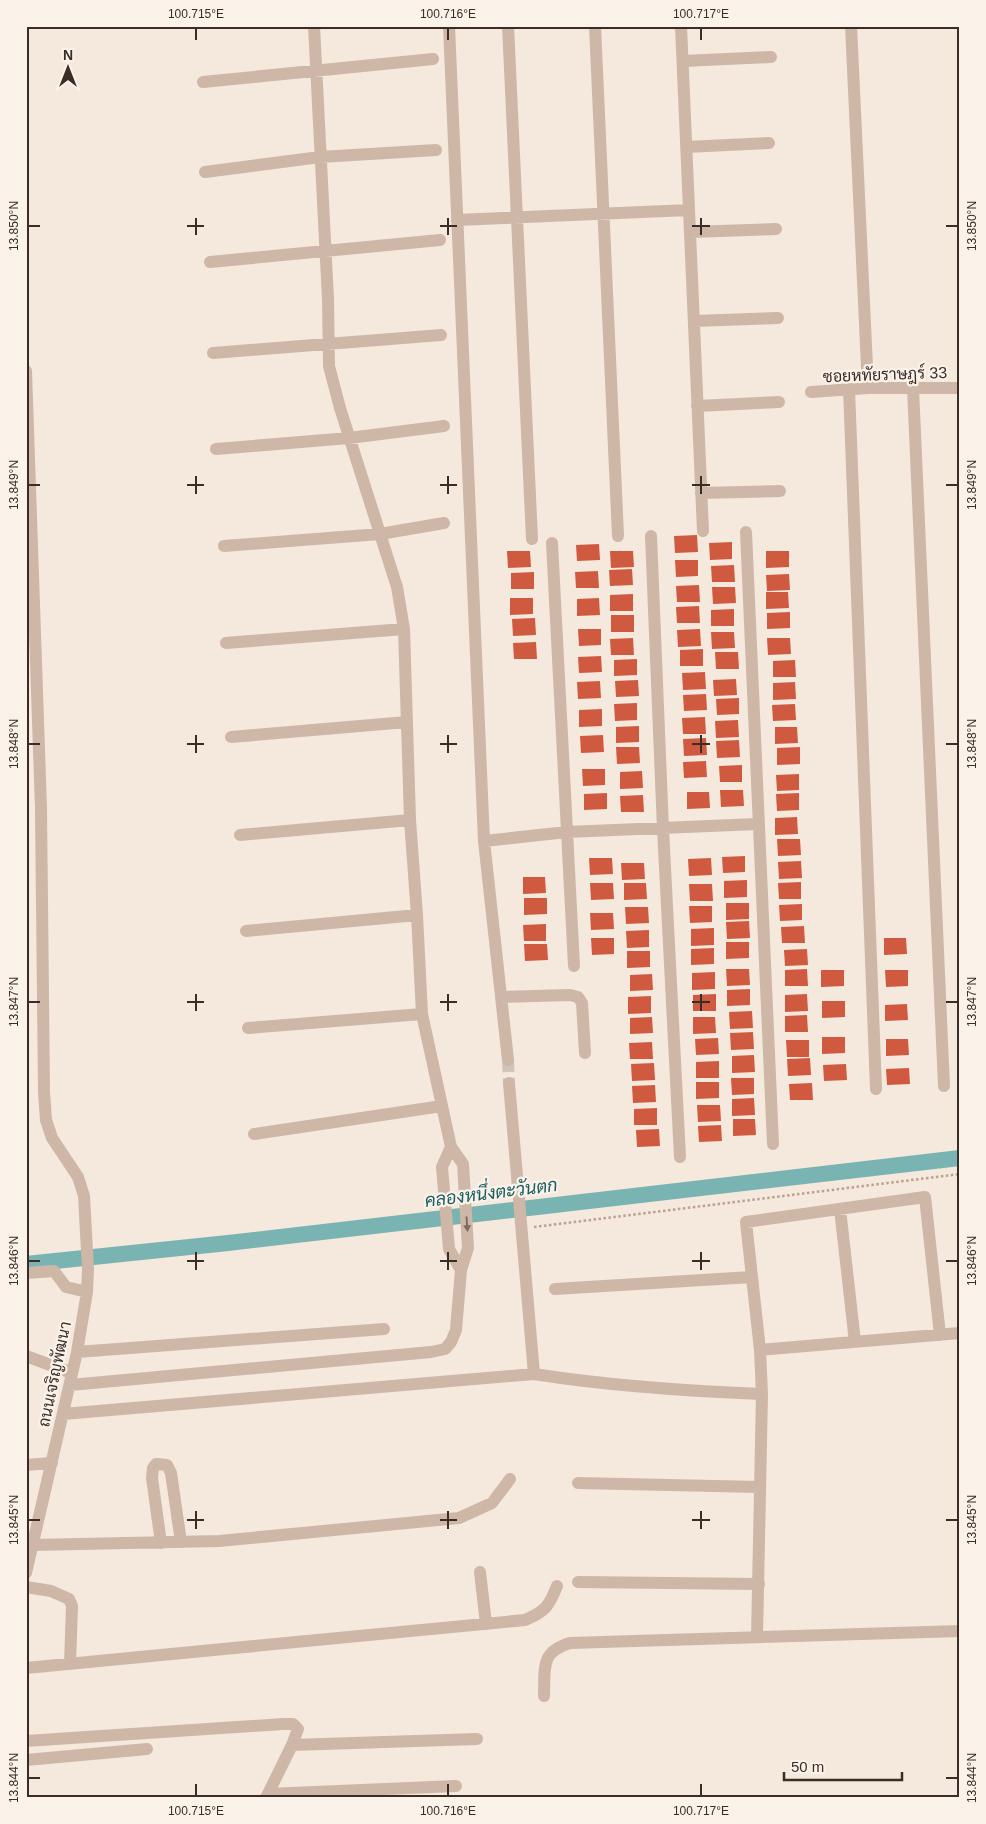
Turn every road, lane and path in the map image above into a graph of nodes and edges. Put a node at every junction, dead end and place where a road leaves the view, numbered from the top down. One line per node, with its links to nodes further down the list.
1 (314, 26): 10 (street)
2 (449, 26): 20 (street)
3 (508, 26): 19 (street)
4 (595, 26): 18 (street)
5 (681, 26): 9 (street)
6 (851, 26): 32 (street)
7 (771, 57): 9 (street)
8 (433, 59): 10 (street)
9 (682, 61): 13 (street)
10 (316, 70): 11 (street); 15 (street)
11 (203, 82)
12 (769, 143): 13 (street)
13 (686, 147): 17 (street)
14 (436, 150): 15 (street)
15 (320, 157): 16 (street); 24 (street)
16 (205, 172)
17 (689, 210): 18 (street); 22 (street)
18 (603, 213): 19 (street); 48 (street)
19 (517, 217): 20 (street); 50 (street)
20 (457, 220): 62 (street)
21 (776, 229): 22 (street)
22 (690, 232): 27 (street)
23 (440, 240): 24 (street)
24 (325, 251): 25 (street); 29 (street)
25 (210, 262)
26 (778, 318): 27 (street)
27 (694, 321): 38 (street)
28 (441, 335): 29 (street)
29 (328, 344): 30 (street); 40 (street)
30 (213, 353)
31 (26, 371): 86 (street, ถนนเจริญพัฒนา)
32 (868, 388): 33 (street, ซอยหทัยราษฎร์ 33); 35 (street, ซอยหทัยราษฎร์ 33)
33 (913, 388): 34 (street, ซอยหทัยราษฎร์ 33); 72 (street)
34 (960, 388)
35 (849, 389): 36 (street, ซอยหทัยราษฎร์ 33); 73 (street)
36 (811, 392)
37 (779, 402): 38 (street)
38 (697, 406): 43 (street)
39 (444, 426): 40 (street)
40 (349, 438): 41 (street); 47 (street)
41 (216, 449)
42 (780, 490): 43 (street)
43 (701, 493): 45 (street)
44 (444, 523): 47 (street)
45 (703, 531)
46 (746, 532): 58 (street)
47 (380, 534): 52 (street); 53 (street)
48 (618, 536)
49 (651, 536): 59 (street)
50 (532, 539)
51 (552, 543): 60 (street)
52 (224, 546)
53 (404, 629): 54 (street); 55 (street)
54 (226, 643)
55 (406, 722): 56 (street); 57 (street)
56 (231, 737)
57 (410, 820): 61 (street); 63 (street)
58 (757, 824): 59 (street); 76 (street)
59 (663, 829): 60 (street); 78 (street)
60 (567, 832): 62 (street); 65 (street)
61 (240, 835)
62 (484, 841): 66 (street)
63 (417, 915): 64 (street); 67 (street)
64 (246, 931)
65 (574, 966)
66 (501, 997): 69 (street); 70 (street)
67 (422, 1014): 68 (street); 74 (street)
68 (248, 1028)
69 (585, 1053)
70 (508, 1060)
71 (509, 1083): 81 (street)
72 (944, 1086)
73 (876, 1089)
74 (442, 1106): 75 (street); 77 (street)
75 (254, 1134)
76 (773, 1144)
77 (451, 1147): 82 (street, one-way to 82); 82 (street)
78 (680, 1157)
79 (960, 1174): 81 (path)
80 (840, 1209): 84 (street); 89 (street); 90 (street)
81 (522, 1228): 94 (street)
82 (461, 1270): 95 (street)
83 (26, 1273): 86 (street)
84 (752, 1277): 85 (street); 91 (street)
85 (555, 1289)
86 (87, 1292): 92 (street, ถนนเจริญพัฒนา)
87 (384, 1329): 92 (street)
88 (960, 1333): 89 (street)
89 (940, 1335): 90 (street)
90 (855, 1342): 91 (street)
91 (760, 1350): 96 (street)
92 (77, 1352): 95 (street, ถนนเจริญพัฒนา)
93 (26, 1356): 95 (street)
94 (534, 1374): 96 (street); 97 (street)
95 (71, 1379): 97 (street, ถนนเจริญพัฒนา)
96 (762, 1394): 102 (street)
97 (63, 1414): 98 (street, ถนนเจริญพัฒนา)
98 (52, 1463): 99 (street); 105 (street, ถนนเจริญพัฒนา)
99 (26, 1465)
100 (510, 1479): 104 (street)
101 (578, 1483): 102 (street)
102 (759, 1487): 109 (street)
103 (161, 1542): 104 (street); 104 (street); 105 (street)
104 (181, 1542)
105 (33, 1545): 107 (street, ถนนเจริญพัฒนา)
106 (480, 1572): 112 (street)
107 (26, 1573)
108 (578, 1582): 109 (street)
109 (759, 1584): 114 (street)
110 (557, 1586): 112 (street)
111 (26, 1587): 115 (street)
112 (486, 1624): 115 (street)
113 (960, 1631): 114 (street)
114 (757, 1637): 117 (street)
115 (70, 1664): 116 (street)
116 (26, 1668)
117 (544, 1696)
118 (477, 1739): 120 (street)
119 (26, 1741): 120 (street)
120 (292, 1745): 124 (street)
121 (147, 1749): 122 (street)
122 (26, 1760)
123 (456, 1786): 124 (street)
124 (267, 1796)

